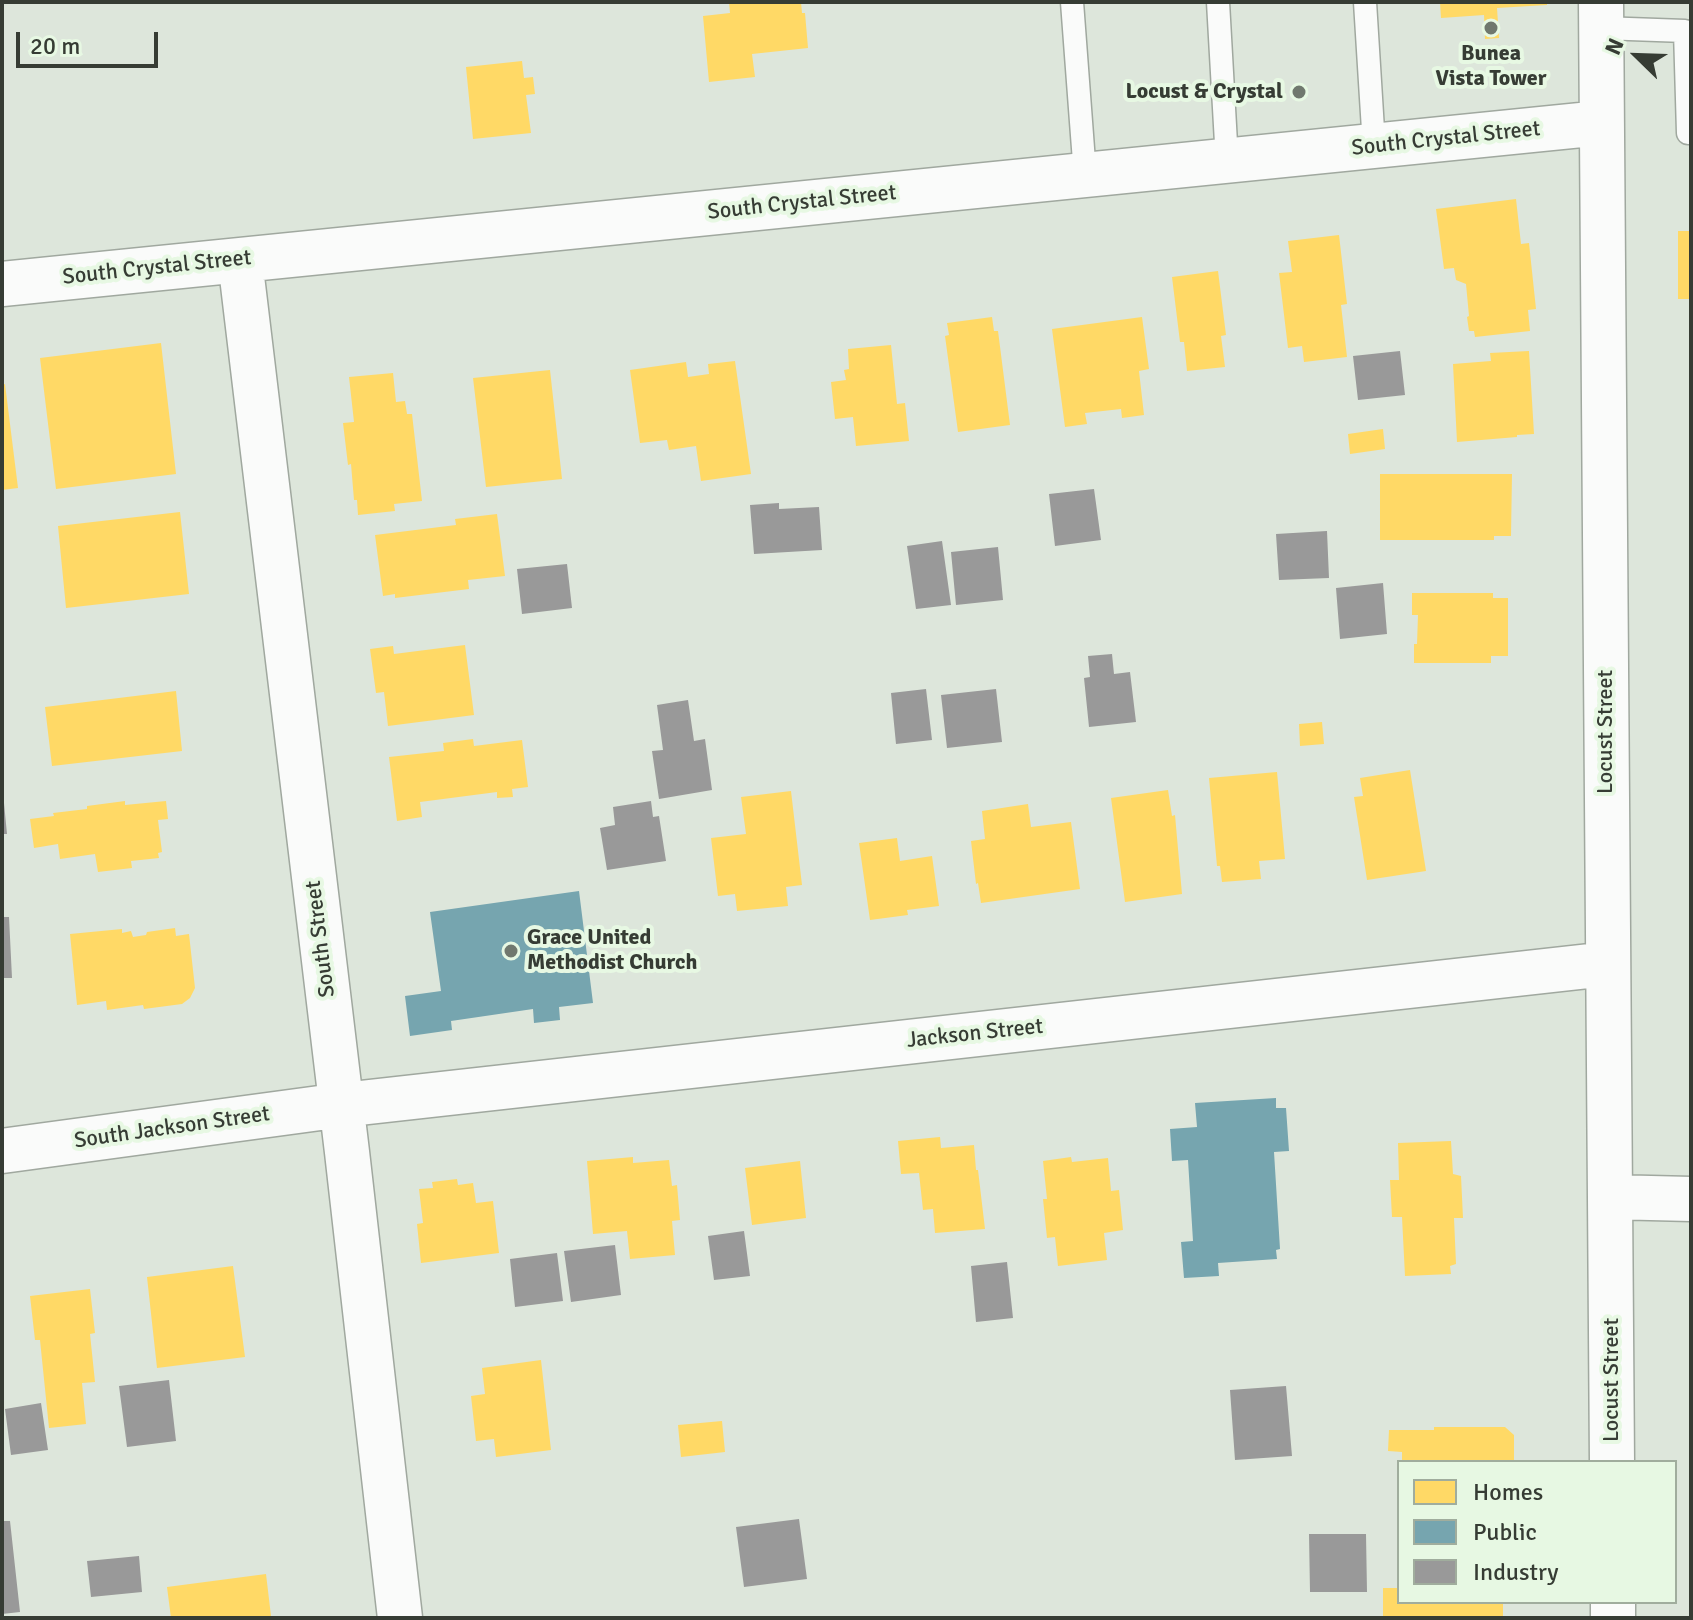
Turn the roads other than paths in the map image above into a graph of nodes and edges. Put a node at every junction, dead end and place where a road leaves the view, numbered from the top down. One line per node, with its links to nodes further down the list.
1 (1072, 2): 10 (lane)
2 (1218, 2): 9 (lane)
3 (1365, 2): 8 (lane)
4 (1601, 15): 5 (lane); 6 (street, Locust Street)
5 (1688, 29): 7 (lane)
6 (1601, 123): 8 (street, South Crystal Street); 13 (street, Locust Street)
7 (1691, 133)
8 (1374, 146): 9 (street, South Crystal Street)
9 (1227, 161): 10 (street, South Crystal Street)
10 (1085, 175): 11 (street, South Crystal Street)
11 (240, 260): 12 (street, South Crystal Street); 14 (street, South Street)
12 (2, 284)
13 (1607, 964): 14 (street, Jackson Street); 16 (street, Locust Street)
14 (342, 1105): 15 (street, South Jackson Street); 19 (street, South Street)
15 (2, 1151)
16 (1610, 1197): 17 (street); 18 (street, Locust Street)
17 (1691, 1199)
18 (1612, 1460)
19 (400, 1618)

